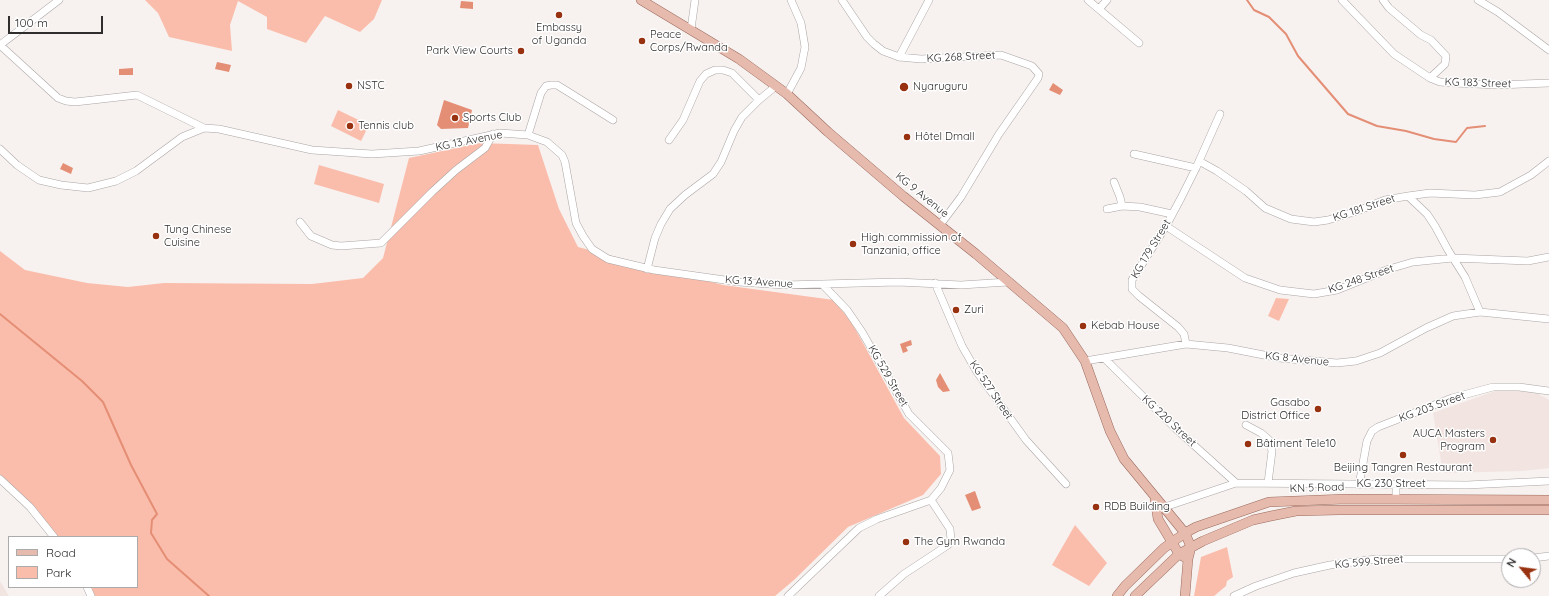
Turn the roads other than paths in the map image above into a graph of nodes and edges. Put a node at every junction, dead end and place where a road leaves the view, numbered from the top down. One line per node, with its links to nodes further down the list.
1 (59, 0): 15 (street)
2 (641, 0): 13 (main road, KG 9 Avenue)
3 (695, 0): 13 (street)
4 (791, 0): 21 (street)
5 (842, 0): 17 (street, KG 268 Street)
6 (929, 0): 17 (street)
7 (1088, 0): 12 (street)
8 (1107, 0): 12 (street)
9 (1342, 0): 18 (street, KG 183 Street)
10 (1383, 0): 18 (street)
11 (1478, 0): 16 (street)
12 (1100, 8): 14 (street)
13 (691, 29): 20 (main road, KG 9 Avenue)
14 (1139, 43)
15 (0, 45): 25 (street)
16 (1549, 50)
17 (899, 58): 40 (street, KG 268 Street)
18 (1430, 78): 19 (street, KG 183 Street)
19 (1549, 84)
20 (776, 86): 21 (main road, KG 9 Avenue); 22 (street)
21 (787, 94): 40 (main road, KG 9 Avenue)
22 (759, 100): 28 (street); 44 (street)
23 (1220, 114): 32 (street, KG 179 Street)
24 (613, 120): 27 (street)
25 (204, 128): 26 (street, KG 13 Avenue); 29 (street, KG 13 Avenue)
26 (493, 134): 27 (street, KG 13 Avenue); 39 (street)
27 (528, 135): 44 (street, KG 13 Avenue)
28 (670, 140)
29 (0, 148)
30 (1134, 154): 33 (street)
31 (1549, 160): 35 (street)
32 (1199, 161): 33 (street, KG 179 Street); 35 (street, KG 181 Street)
33 (1196, 168): 38 (street, KG 179 Street)
34 (1114, 182): 36 (street)
35 (1408, 196): 43 (street, KG 181 Street)
36 (1122, 206): 37 (street); 38 (street)
37 (1107, 209)
38 (1172, 214): 41 (street, KG 179 Street)
39 (300, 222)
40 (940, 225): 45 (main road, KG 9 Avenue)
41 (1166, 226): 43 (street, KG 248 Street); 50 (street, KG 179 Street)
42 (1549, 257): 43 (street, KG 248 Street)
43 (1453, 258): 48 (street, KG 181 Street)
44 (647, 269): 47 (street, KG 13 Avenue)
45 (1008, 282): 46 (street, KG 13 Avenue); 52 (main road, KG 9 Avenue)
46 (935, 283): 47 (street, KG 13 Avenue); 59 (street, KG 527 Street)
47 (823, 286): 64 (street, KG 529 Street)
48 (1480, 312): 49 (street, KG 8 Avenue); 50 (street, KG 8 Avenue)
49 (1549, 319)
50 (1186, 344): 51 (street, KG 8 Avenue)
51 (1104, 358): 52 (street, KG 8 Avenue); 57 (street, KG 220 Street)
52 (1085, 360): 62 (main road, KG 9 Avenue)
53 (1549, 391): 61 (street, KG 203 Street)
54 (1246, 425): 58 (street)
55 (0, 478): 69 (street)
56 (1549, 481): 60 (street, KG 230 Street)
57 (1236, 483): 58 (street, KG 230 Street); 66 (street, KG 230 Street)
58 (1268, 483): 61 (street, KG 230 Street)
59 (1066, 484)
60 (1396, 484): 61 (street, KG 230 Street); 63 (street)
61 (1359, 485)
62 (1155, 498): 66 (main road, KG 9 Avenue); 70 (main road)
63 (1396, 499): 65 (main road, KN 5 Road); 68 (main road, KN 5 Road)
64 (931, 500): 75 (street); 76 (street)
65 (1549, 500)
66 (1165, 506): 68 (main road, KG 9 Avenue)
67 (1549, 510): 71 (main road, KN 5 Road)
68 (1185, 533): 70 (main road, KN 5 Road); 71 (main road, KG 9 Avenue)
69 (53, 536)
70 (1173, 542): 72 (main road); 77 (main road, KN 5 Road)
71 (1191, 547): 72 (main road, KN 5 Road); 73 (main road)
72 (1179, 554): 73 (main road); 78 (main road, KN 5 Road)
73 (1188, 559): 79 (main road)
74 (1501, 559): 80 (street, KG 599 Street)
75 (788, 596)
76 (879, 596)
77 (1118, 596)
78 (1135, 596)
79 (1186, 596)
80 (1234, 596)

